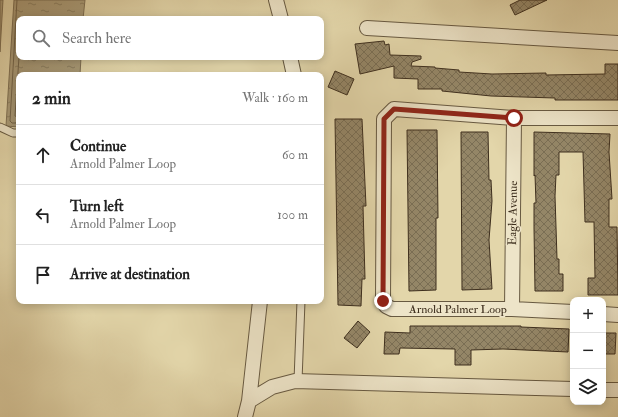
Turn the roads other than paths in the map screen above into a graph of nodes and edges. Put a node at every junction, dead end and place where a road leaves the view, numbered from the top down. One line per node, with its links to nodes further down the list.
1 (276, 0): 2 (street)
2 (280, 16)
3 (367, 28): 4 (street)
4 (618, 43)
5 (291, 60): 6 (street)
6 (293, 72)
7 (514, 118): 8 (street, Arnold Palmer Loop); 13 (street, Eagle Avenue); 13 (street, Arnold Palmer Loop)
8 (618, 118)
9 (0, 126): 10 (lane)
10 (16, 133)
11 (260, 304): 21 (street)
12 (302, 304): 17 (lane)
13 (512, 309): 14 (street, Arnold Palmer Loop)
14 (570, 312)
15 (606, 314): 16 (street)
16 (618, 315)
17 (298, 381): 18 (street); 21 (street)
18 (570, 389)
19 (606, 390): 20 (street)
20 (618, 390)
21 (249, 401): 22 (street)
22 (245, 417)

